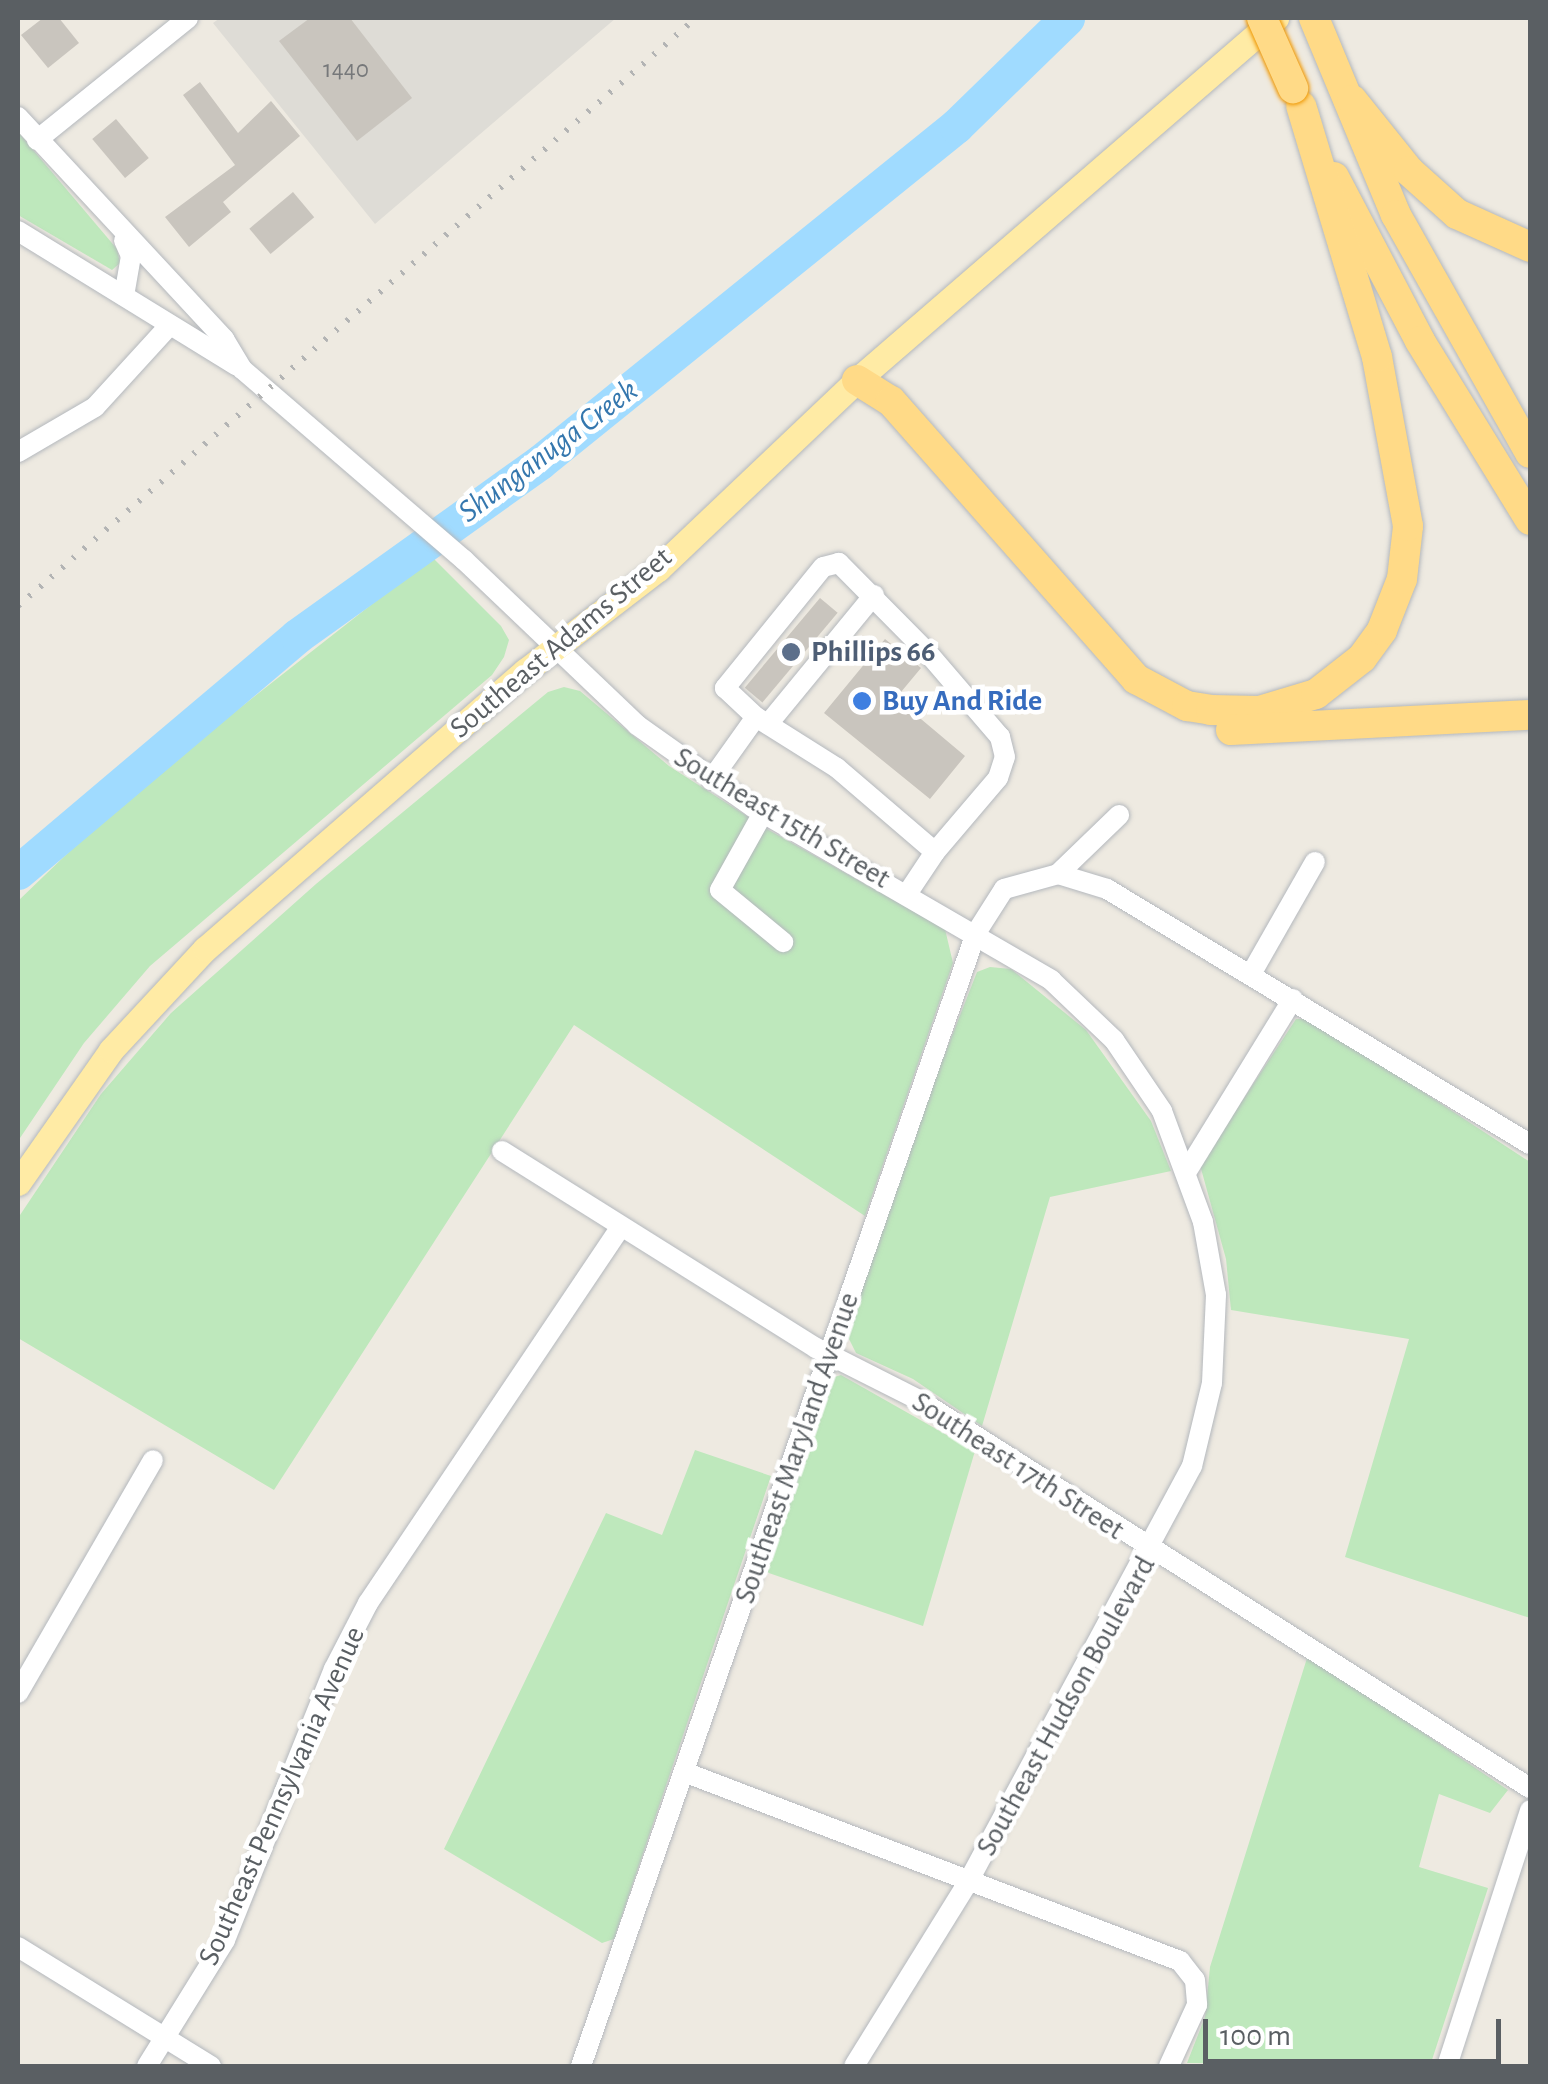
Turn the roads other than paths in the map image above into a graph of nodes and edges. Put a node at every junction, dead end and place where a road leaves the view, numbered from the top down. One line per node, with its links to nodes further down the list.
1 (188, 18): 8 (street)
2 (1262, 18): 6 (highway, bridge)
3 (1276, 18): 15 (main road, Southeast Adams Street)
4 (1314, 18): 5 (highway)
5 (1342, 89): 11 (highway); 17 (highway)
6 (1297, 97): 15 (highway); 18 (highway)
7 (18, 118): 8 (street, Southeast 15th Street)
8 (37, 140): 10 (street, Southeast 15th Street)
9 (18, 232): 12 (street)
10 (121, 234): 12 (street); 14 (street, Southeast 15th Street)
11 (1530, 247)
12 (124, 296): 13 (street)
13 (170, 325): 14 (street); 16 (street)
14 (242, 369): 20 (street, Southeast 15th Street)
15 (857, 380): 20 (main road, Southeast Adams Street); 21 (highway)
16 (18, 452)
17 (1530, 454)
18 (1530, 520)
19 (874, 594): 22 (street); 22 (street); 26 (street)
20 (557, 648): 23 (street, Southeast 15th Street); 37 (main road, Southeast Adams Street)
21 (1530, 715)
22 (762, 720): 23 (street); 26 (street)
23 (712, 780): 24 (street, Southeast 15th Street)
24 (763, 813): 29 (street, Southeast 15th Street); 31 (street)
25 (1119, 815): 28 (street)
26 (934, 852): 29 (street)
27 (1315, 862): 32 (street)
28 (1058, 874): 30 (street, Southeast Maryland Avenue); 32 (street)
29 (908, 894): 30 (street, Southeast 15th Street)
30 (976, 932): 36 (street, Southeast Hudson Boulevard); 39 (street, Southeast Maryland Avenue)
31 (783, 942)
32 (1252, 974): 33 (street)
33 (1293, 999): 34 (street); 36 (street)
34 (1530, 1144)
35 (502, 1151): 38 (street, Southeast 17th Street)
36 (1187, 1171): 41 (street, Southeast Hudson Boulevard)
37 (18, 1183)
38 (621, 1227): 39 (street, Southeast 17th Street); 48 (street, Southeast Pennsylvania Avenue)
39 (829, 1354): 41 (street, Southeast 17th Street); 43 (street, Southeast Maryland Avenue)
40 (153, 1460): 42 (street)
41 (1151, 1550): 44 (street, Southeast 17th Street); 46 (street, Southeast Hudson Boulevard)
42 (18, 1693)
43 (684, 1772): 46 (street); 51 (street, Southeast Maryland Avenue)
44 (1530, 1788)
45 (1530, 1810): 54 (street)
46 (970, 1879): 52 (street, Southeast Hudson Boulevard); 53 (street)
47 (18, 1947): 48 (street)
48 (164, 2039): 49 (street, Southeast Pennsylvania Avenue); 50 (street)
49 (147, 2066)
50 (211, 2066)
51 (581, 2066)
52 (854, 2066)
53 (1169, 2066)
54 (1447, 2066)

